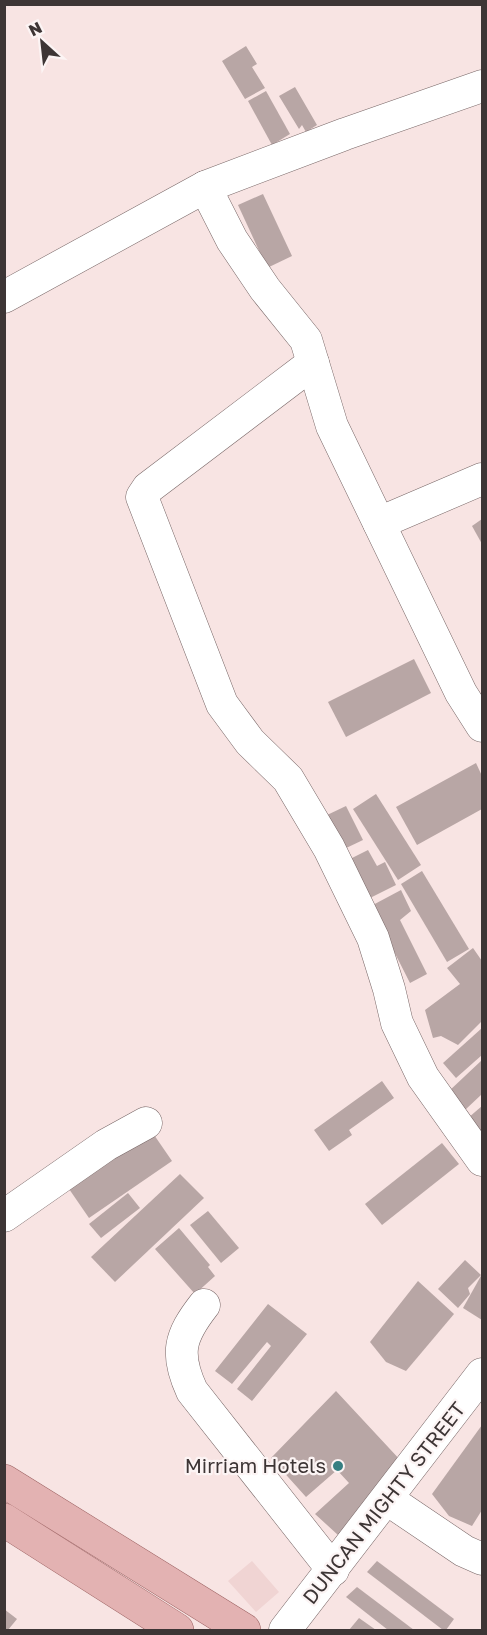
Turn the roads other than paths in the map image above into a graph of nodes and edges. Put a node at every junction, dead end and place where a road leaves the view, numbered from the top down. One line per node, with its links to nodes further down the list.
1 (483, 86): 2 (street)
2 (204, 187): 3 (street); 4 (street)
3 (4, 297)
4 (313, 363): 6 (street); 9 (street)
5 (483, 479): 6 (street)
6 (379, 523): 7 (street)
7 (483, 726)
8 (146, 1123): 10 (street)
9 (483, 1160)
10 (4, 1216)
11 (204, 1305): 17 (street)
12 (483, 1374): 14 (street, DUNCAN MIGHTY STREET)
13 (4, 1481): 19 (main road)
14 (387, 1499): 16 (street); 17 (street, DUNCAN MIGHTY STREET)
15 (4, 1520): 18 (main road)
16 (483, 1559)
17 (333, 1570): 20 (street, DUNCAN MIGHTY STREET)
18 (177, 1630)
19 (244, 1630)
20 (285, 1630)

